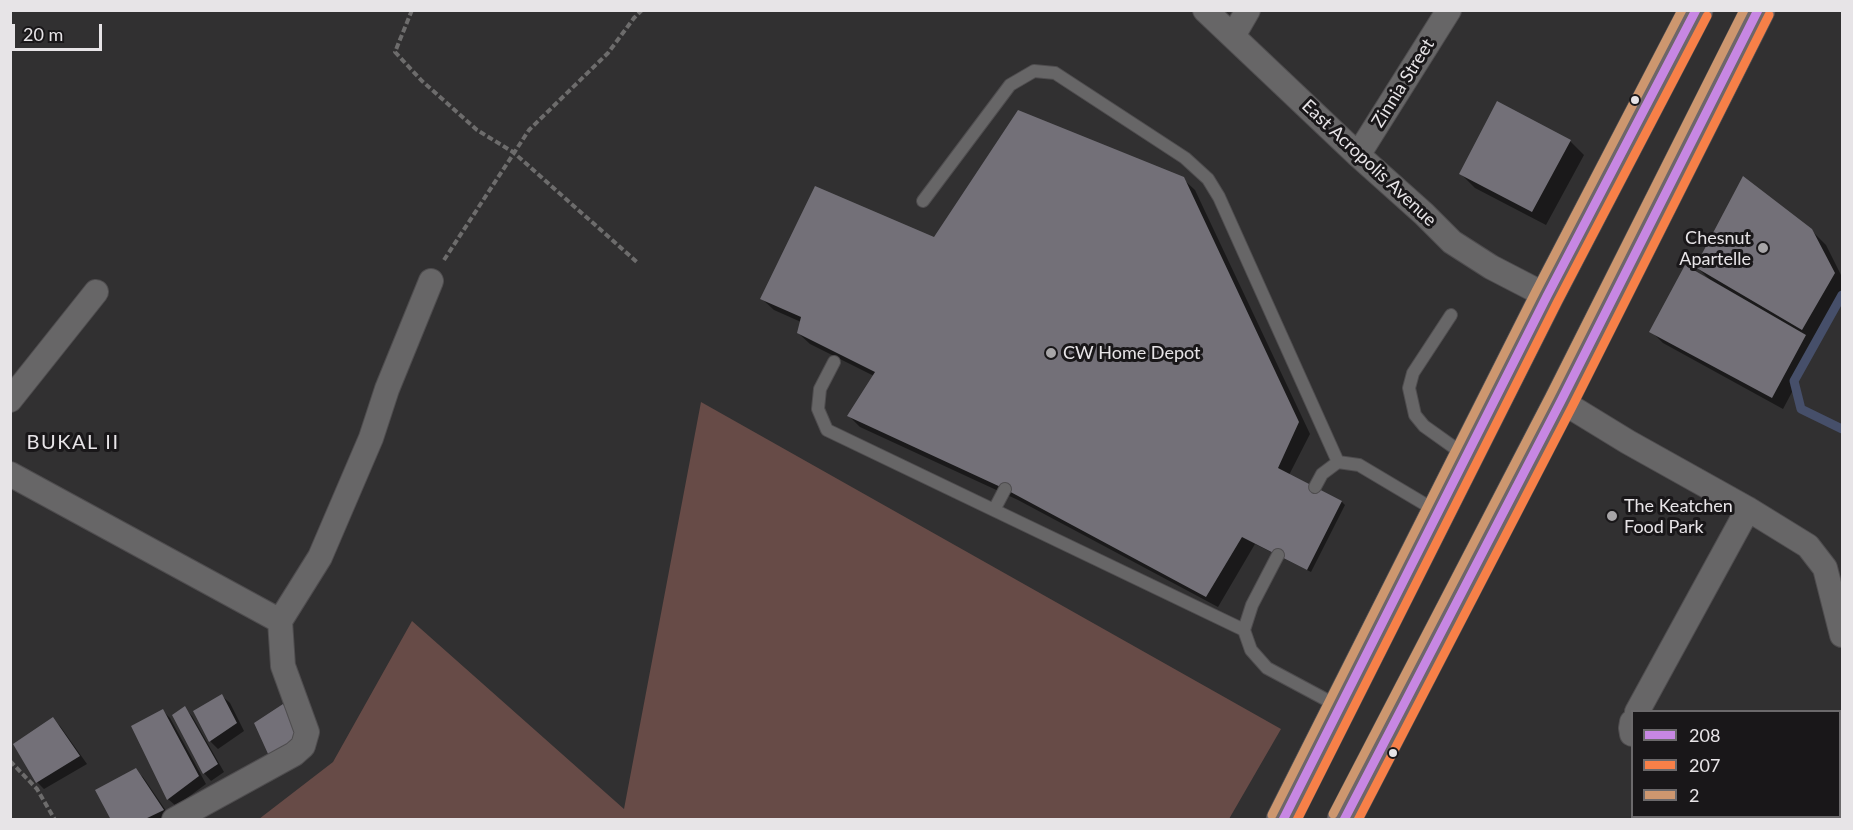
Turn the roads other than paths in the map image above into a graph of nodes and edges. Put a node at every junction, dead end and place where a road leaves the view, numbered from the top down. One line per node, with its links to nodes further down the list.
1 (1205, 10): 6 (street, East Acropolis Avenue)
2 (1248, 10): 6 (street)
3 (1449, 10): 7 (street, Zinnia Street)
4 (1696, 10): 11 (main road)
5 (1758, 10): 15 (main road)
6 (1233, 36): 7 (street, East Acropolis Avenue)
7 (1358, 155): 11 (street, East Acropolis Avenue)
8 (923, 201): 17 (lane)
9 (430, 281): 25 (street)
10 (96, 292): 14 (street)
11 (1547, 296): 16 (main road)
12 (1451, 315): 16 (lane)
13 (834, 362): 22 (lane)
14 (10, 400)
15 (1561, 401): 21 (street); 32 (main road)
16 (1467, 456): 23 (main road)
17 (1338, 462): 19 (lane); 23 (lane)
18 (10, 474): 25 (street)
19 (1315, 487)
20 (1005, 489): 22 (lane)
21 (1748, 508): 27 (street); 29 (street)
22 (994, 510): 26 (lane)
23 (1439, 513): 28 (main road)
24 (1278, 555): 26 (lane)
25 (280, 621): 30 (street)
26 (1244, 630): 28 (lane)
27 (1842, 635)
28 (1341, 707): 31 (main road)
29 (1638, 710)
30 (174, 819)
31 (1283, 819)
32 (1344, 819)

